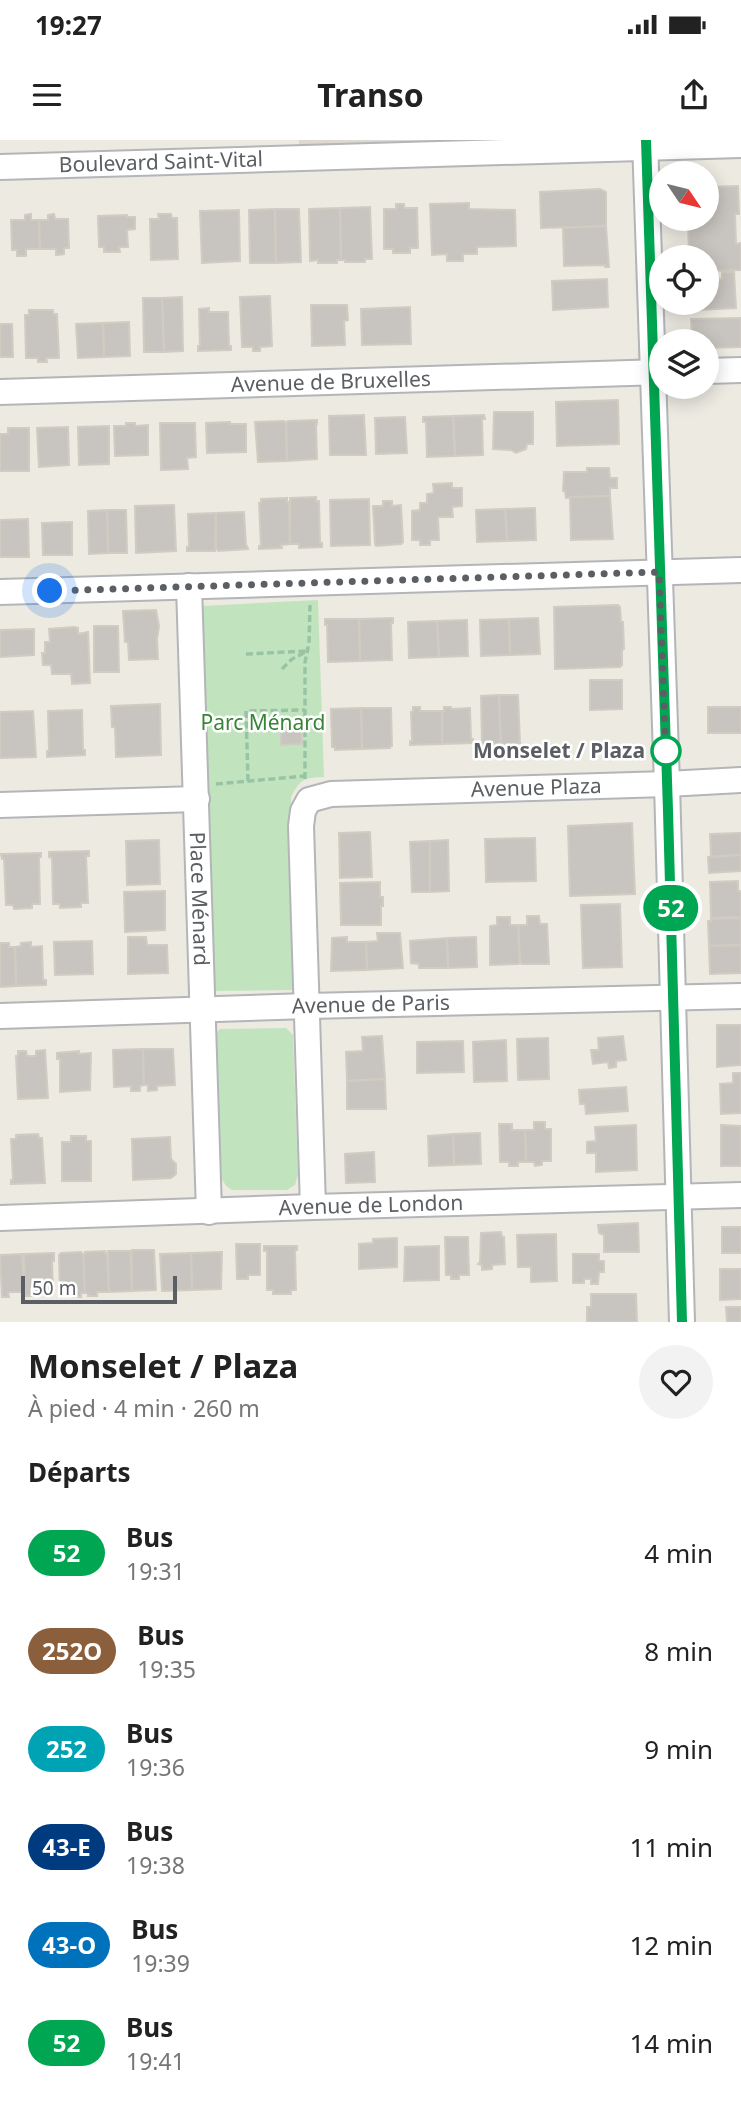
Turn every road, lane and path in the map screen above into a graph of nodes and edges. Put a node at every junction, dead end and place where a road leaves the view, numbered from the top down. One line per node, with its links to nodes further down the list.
1 (646, 144): 2 (street, Boulevard Saint-Vital); 3 (street, Boulevard Saint-Vital); 5 (street)
2 (741, 145)
3 (515, 146): 4 (street, Boulevard Saint-Vital)
4 (0, 167)
5 (655, 329)
6 (741, 370): 7 (street)
7 (719, 371)
8 (649, 372): 9 (street, Avenue de Bruxelles)
9 (0, 392)
10 (657, 399): 12 (street)
11 (741, 570): 12 (street)
12 (659, 572): 13 (street); 23 (street)
13 (311, 582): 14 (street); 16 (path)
14 (190, 586): 15 (street); 24 (street, Place Ménard)
15 (0, 592)
16 (307, 651): 17 (path); 18 (path); 19 (path)
17 (246, 654)
18 (282, 669)
19 (305, 710): 20 (path); 22 (path)
20 (305, 776): 22 (path); 25 (path)
21 (741, 780): 23 (street, Avenue Plaza)
22 (248, 781): 24 (path)
23 (667, 784): 25 (street, Avenue Plaza); 28 (street)
24 (196, 792): 26 (street); 30 (street, Place Ménard)
25 (320, 797): 29 (street)
26 (0, 805)
27 (741, 996): 28 (street, Avenue de Paris)
28 (673, 998): 29 (street, Avenue de Paris); 33 (street)
29 (307, 1006): 30 (street, Avenue de Paris); 34 (street)
30 (203, 1011): 31 (street, Avenue de Paris); 35 (street, Place Ménard)
31 (0, 1016)
32 (741, 1195): 33 (street, Avenue de London)
33 (679, 1197): 34 (street, Avenue de London); 37 (street)
34 (313, 1207): 35 (street, Avenue de London)
35 (209, 1212): 36 (street, Avenue de London)
36 (0, 1219)
37 (682, 1322)

